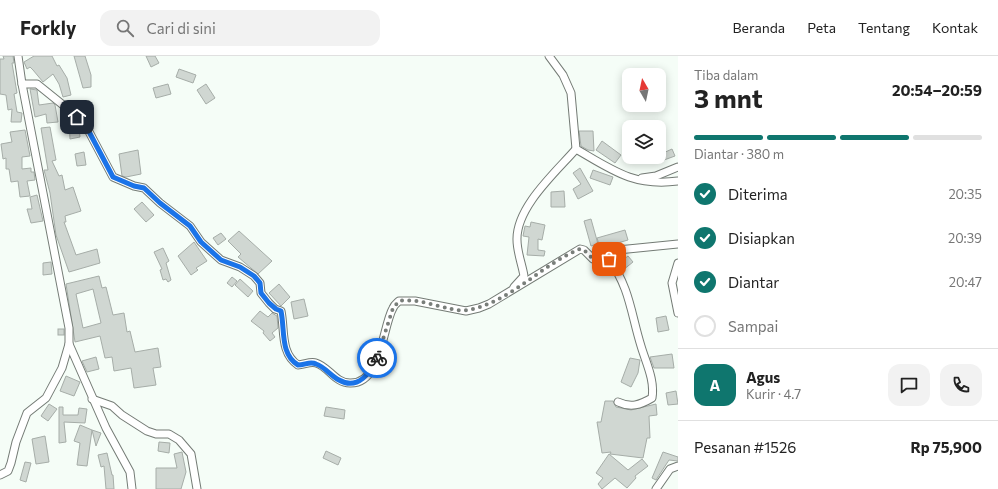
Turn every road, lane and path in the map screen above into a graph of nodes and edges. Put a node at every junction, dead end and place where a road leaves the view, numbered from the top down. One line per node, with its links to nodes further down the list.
1 (18, 56): 3 (street)
2 (549, 56): 4 (street)
3 (22, 84): 11 (street); 13 (street)
4 (576, 150): 6 (street); 11 (street)
5 (678, 167): 6 (street)
6 (630, 179): 7 (street)
7 (678, 181)
8 (678, 244): 9 (street)
9 (609, 259): 11 (street); 15 (street)
10 (678, 263): 12 (street)
11 (507, 294)
12 (678, 313)
13 (69, 344): 14 (street); 17 (street)
14 (92, 399): 18 (street); 19 (street)
15 (618, 402)
16 (678, 466): 20 (street)
17 (0, 475)
18 (132, 489)
19 (197, 489)
20 (656, 489)

